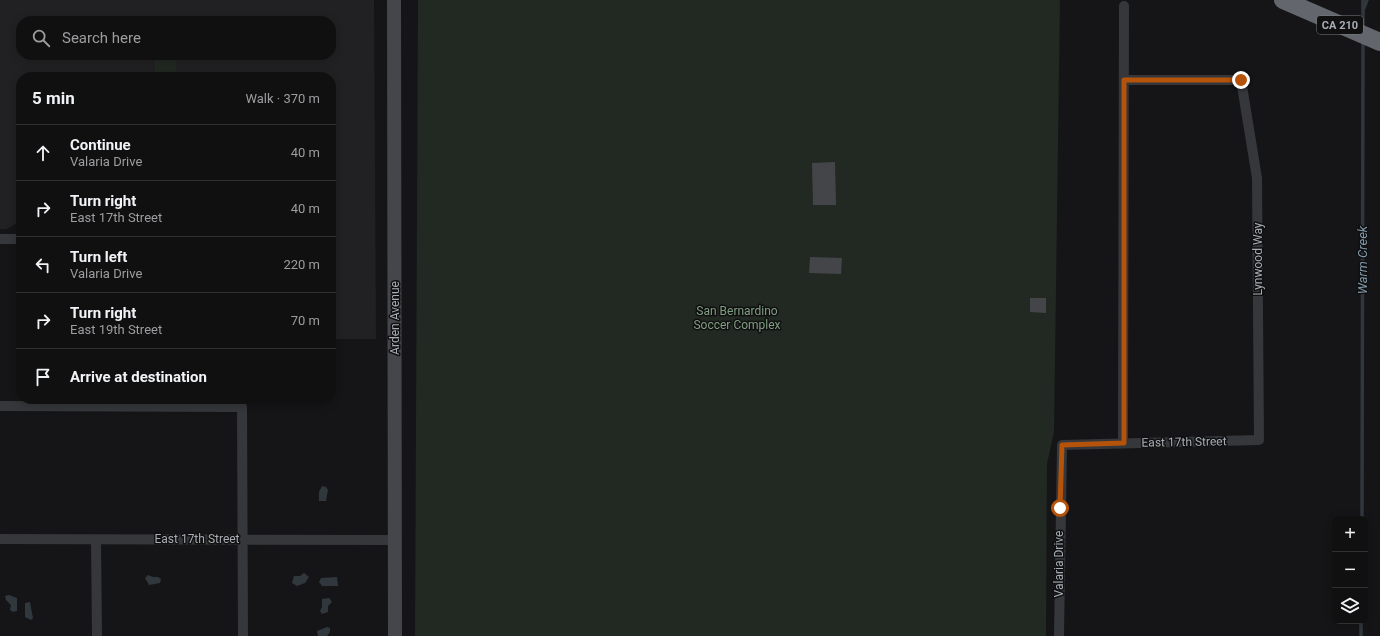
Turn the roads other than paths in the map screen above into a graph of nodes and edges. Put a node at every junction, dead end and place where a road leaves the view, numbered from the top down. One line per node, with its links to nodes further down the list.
1 (394, 0): 15 (street, Arden Avenue)
2 (1283, 0): 4 (highway, CA 210)
3 (1124, 6): 5 (street)
4 (1380, 42)
5 (1124, 80): 9 (street, Lynwood Way); 10 (street)
6 (0, 239): 7 (street)
7 (16, 239)
8 (0, 406): 13 (street)
9 (1259, 440): 10 (street, East 17th Street)
10 (1124, 443): 11 (street, East 17th Street)
11 (1062, 445): 19 (street, Valaria Drive)
12 (0, 539): 14 (street, East 17th Street)
13 (242, 539): 14 (street, East 17th Street); 15 (street, East 17th Street); 17 (street)
14 (96, 540): 16 (street)
15 (395, 540): 18 (street, Arden Avenue)
16 (97, 636)
17 (243, 636)
18 (395, 636)
19 (1059, 636)

